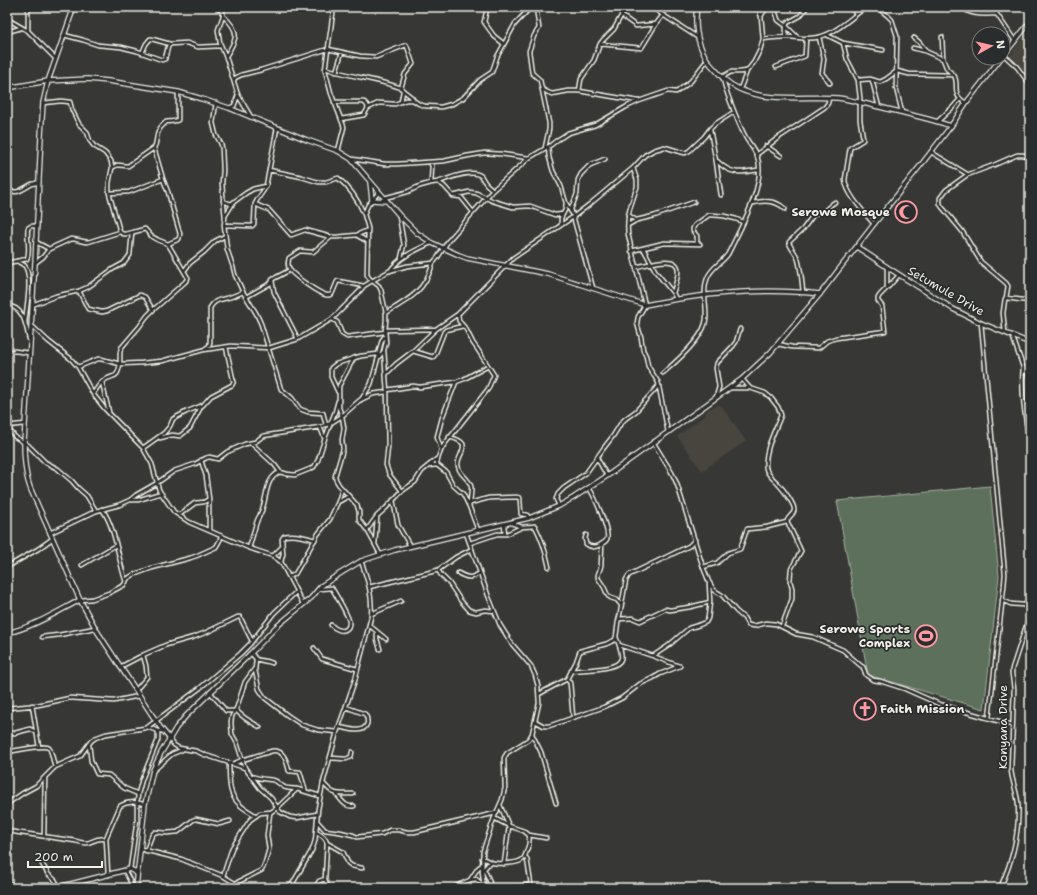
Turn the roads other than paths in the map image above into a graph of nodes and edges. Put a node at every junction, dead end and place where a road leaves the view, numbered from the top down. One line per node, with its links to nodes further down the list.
1 (28, 7): 32 (street)
2 (74, 7): 34 (street)
3 (218, 7): 21 (street)
4 (223, 7): 21 (street)
5 (337, 7): 52 (street)
6 (488, 7): 47 (street)
7 (531, 7): 47 (street)
8 (536, 7): 80 (street)
9 (626, 7): 25 (street)
10 (652, 7): 24 (street)
11 (697, 7): 40 (street)
12 (760, 7): 26 (street)
13 (767, 7): 26 (street)
14 (774, 7): 30 (street)
15 (806, 7): 30 (street)
16 (851, 7): 22 (street)
17 (866, 7): 22 (street)
18 (877, 7): 67 (street)
19 (962, 7): 23 (street)
20 (992, 7): 23 (street)
21 (223, 14): 49 (street); 57 (street)
22 (856, 14): 35 (street)
23 (996, 14): 44 (street)
24 (663, 15): 29 (street); 40 (street)
25 (622, 16): 29 (street); 48 (street)
26 (760, 16): 43 (street)
27 (7, 19): 31 (street)
28 (1030, 22): 44 (street)
29 (656, 24): 48 (street)
30 (786, 26): 36 (street); 37 (street)
31 (22, 28): 32 (street); 33 (street)
32 (28, 31): 58 (street)
33 (7, 32)
34 (64, 35): 55 (street); 58 (street)
35 (826, 35): 38 (street); 45 (street)
36 (786, 37): 37 (street); 43 (street)
37 (798, 37): 41 (street)
38 (819, 37): 41 (street); 76 (street)
39 (942, 37): 59 (street)
40 (698, 38): 60 (street)
41 (806, 38): 63 (street)
42 (914, 38): 54 (street)
43 (763, 39): 66 (street)
44 (1015, 41): 50 (street)
45 (843, 43): 53 (street); 73 (street)
46 (170, 44): 49 (street); 55 (street); 55 (street)
47 (504, 44): 87 (street)
48 (600, 44): 83 (street)
49 (221, 46): 57 (street)
50 (1011, 46)
51 (913, 48): 54 (street)
52 (328, 49): 56 (street); 64 (street); 72 (street)
53 (883, 50)
54 (925, 51): 59 (street)
55 (142, 52)
56 (342, 52): 68 (street); 79 (street)
57 (226, 56): 72 (street)
58 (55, 58): 75 (street)
59 (943, 59): 70 (street)
60 (707, 60): 71 (street); 89 (street)
61 (1011, 62): 77 (street)
62 (995, 66): 95 (street)
63 (776, 67)
64 (326, 68): 65 (street); 69 (street)
65 (332, 70): 68 (street); 69 (street)
66 (747, 71): 71 (street); 81 (street)
67 (897, 71): 70 (street); 74 (street); 100 (street)
68 (336, 72): 79 (street)
69 (326, 74): 90 (street)
70 (954, 75): 88 (street)
71 (722, 78): 81 (street); 99 (street)
72 (234, 80): 85 (street)
73 (858, 80): 74 (street); 92 (street)
74 (872, 80): 96 (street)
75 (48, 81): 78 (street); 84 (street); 93 (street)
76 (830, 83)
77 (1030, 85)
78 (7, 88)
79 (402, 88): 82 (street)
80 (542, 89): 83 (street); 109 (street)
81 (740, 89): 86 (street)
82 (404, 91): 87 (street); 91 (street)
83 (579, 91): 89 (street)
84 (178, 92): 94 (street); 108 (street)
85 (238, 95): 97 (street); 101 (street)
86 (829, 98): 92 (street); 107 (street)
87 (413, 100): 91 (street)
88 (960, 100): 95 (street); 103 (street)
89 (638, 101): 109 (street)
90 (334, 102): 98 (street); 102 (street)
91 (401, 102): 98 (street)
92 (860, 102): 96 (street); 158 (street)
93 (44, 103): 120 (street); 127 (street)
94 (216, 103): 97 (street); 140 (street)
95 (966, 103): 104 (street)
96 (879, 107): 100 (street)
97 (229, 108): 101 (street)
98 (368, 108): 102 (street)
99 (734, 112): 106 (street); 112 (street)
100 (902, 112): 103 (street)
101 (252, 118): 105 (street)
102 (341, 119): 110 (street)
103 (938, 121): 104 (street)
104 (950, 126): 111 (street)
105 (277, 128): 110 (street); 122 (street)
106 (710, 129): 118 (street); 121 (street)
107 (766, 146): 112 (street); 113 (street)
108 (154, 148): 120 (street); 125 (street)
109 (546, 148): 115 (street); 144 (street)
110 (338, 151): 116 (street)
111 (930, 152): 124 (street); 158 (street)
112 (756, 155): 123 (street)
113 (781, 156)
114 (1030, 157): 124 (street)
115 (529, 158): 119 (street); 132 (street)
116 (351, 159): 119 (street); 126 (street)
117 (605, 159): 149 (street)
118 (716, 161): 123 (street); 135 (street)
119 (430, 162): 129 (street)
120 (112, 168): 134 (street)
121 (633, 168): 153 (street); 155 (street)
122 (269, 170): 130 (street); 150 (street)
123 (758, 170): 145 (street)
124 (967, 175): 203 (street)
125 (163, 179): 134 (street); 172 (street)
126 (369, 181): 133 (street); 138 (street)
127 (39, 182): 131 (street); 161 (street)
128 (438, 182): 129 (street); 132 (street); 136 (street)
129 (431, 183): 139 (street)
130 (266, 186): 143 (street); 146 (street)
131 (7, 189)
132 (493, 190): 137 (street)
133 (379, 192): 138 (street); 139 (street)
134 (108, 193): 164 (street)
135 (721, 195)
136 (453, 196): 137 (street); 148 (street)
137 (486, 198): 148 (street); 151 (street)
138 (372, 200): 139 (street); 150 (street)
139 (385, 200): 152 (street)
140 (224, 202): 143 (street); 154 (street)
141 (694, 202): 156 (street)
142 (835, 202): 198 (street)
143 (234, 203): 154 (street)
144 (566, 203): 149 (street); 151 (street)
145 (752, 203): 147 (street); 157 (street)
146 (255, 204): 159 (street); 168 (street)
147 (785, 209)
148 (473, 212): 174 (street)
149 (572, 213): 151 (street); 155 (street)
150 (364, 214): 163 (street)
151 (563, 214): 160 (street)
152 (399, 215): 171 (street); 178 (street)
153 (628, 215): 156 (street); 162 (street)
154 (225, 217): 159 (street)
155 (573, 217): 160 (street); 194 (street)
156 (636, 220): 162 (street)
157 (743, 222): 175 (street); 200 (street)
158 (874, 224): 173 (street)
159 (224, 225): 167 (street)
160 (562, 225): 184 (street)
161 (37, 226): 170 (street); 179 (street)
162 (627, 226): 177 (street)
163 (368, 230): 166 (street); 169 (street)
164 (120, 232): 165 (street); 176 (street)
165 (132, 233): 172 (street); 196 (street)
166 (357, 235): 168 (street); 169 (street)
167 (225, 236): 188 (street); 197 (street)
168 (331, 237): 187 (street)
169 (368, 241): 192 (street)
170 (36, 242): 176 (street); 181 (street)
171 (432, 243): 174 (street); 178 (street)
172 (168, 244): 188 (street)
173 (857, 246): 186 (street, Setumule Drive); 201 (street)
174 (443, 248): 180 (street); 184 (street)
175 (643, 248): 177 (street); 182 (street)
176 (49, 249): 181 (street)
177 (632, 251): 185 (street)
178 (401, 259): 189 (street)
179 (17, 261): 183 (street); 213 (street)
180 (433, 262): 189 (street); 210 (street)
181 (35, 263): 206 (street)
182 (651, 263): 185 (street); 199 (street); 199 (street)
183 (7, 264)
184 (505, 265): 194 (street); 211 (street)
185 (636, 267): 207 (street)
186 (886, 267): 190 (street, Setumule Drive); 195 (street)
187 (290, 270): 191 (street); 193 (street)
188 (184, 271): 209 (street)
189 (389, 271): 192 (street)
190 (899, 275): 195 (street); 214 (street, Setumule Drive)
191 (272, 280): 202 (street); 222 (street)
192 (372, 281): 193 (street); 210 (street)
193 (364, 286): 212 (street)
194 (593, 288): 207 (street)
195 (888, 288): 225 (street)
196 (79, 290): 206 (street); 209 (street)
197 (243, 292): 202 (street); 228 (street)
198 (803, 292): 200 (street); 201 (street)
199 (673, 293): 204 (street)
200 (705, 294): 204 (street); 240 (street)
201 (820, 294): 225 (street)
202 (246, 297): 227 (street)
203 (1006, 298): 205 (street); 219 (street)
204 (676, 300): 207 (street)
205 (1030, 300)
206 (32, 305): 215 (street)
207 (645, 305): 246 (street)
208 (7, 306): 213 (street)
209 (153, 310): 236 (street)
210 (386, 313): 220 (street)
211 (458, 314): 216 (street); 217 (street)
212 (332, 319): 220 (street); 222 (street)
213 (25, 323): 223 (street)
214 (981, 323): 219 (street, Setumule Drive); 339 (street)
215 (31, 325): 223 (street); 237 (street)
216 (463, 326): 230 (street); 238 (street)
217 (436, 330): 220 (street); 230 (street)
218 (740, 330): 252 (street)
219 (1005, 332): 221 (street, Setumule Drive)
220 (385, 333): 229 (street); 233 (street)
221 (1012, 335): 224 (street, Setumule Drive); 239 (street)
222 (298, 339): 227 (street)
223 (30, 342): 232 (street)
224 (1030, 343)
225 (778, 344): 243 (street)
226 (226, 347): 227 (street); 228 (street); 256 (street)
227 (269, 348): 261 (street)
228 (203, 350): 236 (street)
229 (384, 350): 235 (street); 241 (street)
230 (413, 351): 241 (street)
231 (7, 352): 232 (street)
232 (29, 353): 260 (street)
233 (378, 354): 234 (street); 235 (street)
234 (354, 358): 251 (street); 251 (street)
235 (378, 358): 254 (street)
236 (120, 364): 237 (street); 244 (street)
237 (78, 366): 250 (street)
238 (488, 366): 245 (street); 265 (street)
239 (1023, 367): 242 (street); 271 (street)
240 (663, 373)
241 (386, 374): 249 (street)
242 (1030, 377)
243 (742, 379): 247 (street); 248 (street)
244 (102, 382): 250 (street); 253 (street)
245 (456, 382): 249 (street); 273 (street)
246 (659, 384): 264 (street); 275 (street)
247 (730, 388): 248 (street); 252 (street)
248 (750, 388): 298 (street)
249 (387, 391): 254 (street); 284 (street)
250 (93, 394): 255 (street)
251 (339, 397): 258 (street); 259 (street)
252 (716, 397): 264 (street)
253 (107, 400): 255 (street); 257 (street)
254 (360, 400): 258 (street)
255 (100, 403): 257 (street)
256 (203, 405): 266 (street); 266 (street)
257 (110, 414): 272 (street)
258 (342, 416): 259 (street); 283 (street)
259 (330, 423): 261 (street); 267 (street)
260 (25, 424): 263 (street); 268 (street)
261 (326, 425): 262 (street)
262 (320, 427): 267 (street); 270 (street)
263 (7, 429): 268 (street)
264 (668, 432): 269 (street)
265 (449, 437): 273 (street); 291 (street)
266 (158, 438): 272 (street)
267 (325, 438): 279 (street)
268 (24, 442): 294 (street); 306 (street)
269 (654, 442): 280 (street); 312 (street)
270 (251, 443): 276 (street); 279 (street)
271 (1030, 444)
272 (143, 448): 281 (street)
273 (441, 450): 274 (street)
274 (438, 458): 277 (street); 278 (street)
275 (596, 458): 280 (street); 292 (street)
276 (201, 460): 281 (street); 287 (street)
277 (437, 465): 278 (street); 291 (street)
278 (428, 466): 284 (street)
279 (280, 472): 319 (street)
280 (607, 476): 282 (street)
281 (157, 483): 285 (street); 288 (street)
282 (589, 488): 292 (street); 314 (street)
283 (342, 489): 286 (street); 290 (street)
284 (402, 492): 289 (street)
285 (161, 493): 288 (street); 295 (street)
286 (349, 496): 290 (street); 303 (street)
287 (209, 499): 295 (street); 302 (street)
288 (130, 500): 293 (street)
289 (393, 500): 296 (street); 317 (street)
290 (338, 502): 311 (street)
291 (470, 504): 297 (street); 304 (street)
292 (559, 506): 297 (street)
293 (102, 509): 294 (street); 316 (street)
294 (96, 511): 306 (street)
295 (179, 515): 302 (street)
296 (377, 516): 303 (street); 315 (street)
297 (529, 518): 299 (street)
298 (788, 522): 328 (street); 352 (street)
299 (511, 523): 300 (street); 301 (street)
300 (504, 525): 304 (street); 307 (street)
301 (522, 527): 307 (street); 327 (street)
302 (208, 530): 309 (street)
303 (366, 530): 315 (street)
304 (478, 530): 305 (street)
305 (466, 533): 313 (street); 317 (street)
306 (50, 534): 310 (street)
307 (505, 534): 313 (street)
308 (586, 535): 314 (street)
309 (221, 536): 319 (street); 333 (street)
310 (52, 539): 326 (street); 338 (street)
311 (315, 540): 318 (street); 332 (street)
312 (695, 540): 328 (street); 344 (street)
313 (470, 543): 320 (street)
314 (602, 543): 344 (street)
315 (375, 544): 321 (street)
316 (116, 545): 325 (street); 333 (street)
317 (410, 546): 321 (street)
318 (283, 547): 322 (street); 324 (street)
319 (249, 548): 322 (street)
320 (472, 549): 329 (street); 331 (street)
321 (380, 554): 323 (street)
322 (273, 556): 324 (street)
323 (361, 561): 335 (street); 336 (street)
324 (281, 562): 332 (street)
325 (82, 565)
326 (7, 567)
327 (549, 567)
328 (703, 567): 334 (street)
329 (438, 570): 335 (street); 346 (street)
330 (458, 573): 331 (street)
331 (480, 573): 346 (street)
332 (289, 577): 337 (street)
333 (126, 582): 338 (street)
334 (708, 582): 342 (street); 352 (street)
335 (369, 586): 348 (street)
336 (319, 589): 343 (street); 351 (street)
337 (296, 592): 343 (street); 359 (street)
338 (80, 600): 353 (street); 355 (street)
339 (1002, 600): 345 (street); 382 (street)
340 (401, 601): 348 (street)
341 (1030, 601): 345 (street)
342 (710, 602): 349 (street); 365 (street)
343 (303, 605): 363 (street)
344 (621, 605): 349 (street)
345 (1024, 605): 347 (street)
346 (494, 611): 375 (street)
347 (1030, 613): 385 (street, Konyana Drive)
348 (371, 614): 350 (street)
349 (619, 619): 357 (street)
350 (369, 625): 354 (street); 370 (street)
351 (331, 626)
352 (782, 626): 382 (street)
353 (95, 628): 356 (street); 368 (street)
354 (378, 632): 358 (street); 362 (street)
355 (7, 633)
356 (42, 637)
357 (616, 637): 360 (street); 371 (street)
358 (386, 639)
359 (252, 641): 364 (street); 383 (street)
360 (619, 646): 365 (street); 371 (street)
361 (314, 648): 370 (street)
362 (380, 649)
363 (251, 653): 366 (street); 374 (street)
364 (142, 655): 368 (street); 373 (street)
365 (653, 656): 381 (street)
366 (256, 659): 367 (street); 369 (street)
367 (272, 663)
368 (120, 667): 373 (street)
369 (255, 668): 380 (street); 392 (street)
370 (357, 669): 378 (street)
371 (571, 671): 372 (street)
372 (567, 679): 375 (street); 381 (street)
373 (136, 691): 376 (street)
374 (210, 692): 380 (street); 395 (street)
375 (539, 694): 384 (street)
376 (139, 696): 377 (street); 383 (street)
377 (32, 706): 379 (street); 391 (street)
378 (346, 707): 388 (street); 388 (street)
379 (7, 708)
380 (235, 711): 387 (street); 402 (street)
381 (573, 718): 384 (street)
382 (989, 718): 385 (street)
383 (156, 721): 386 (street); 390 (street)
384 (535, 721): 394 (street)
385 (1012, 726): 470 (street, Konyana Drive)
386 (147, 727): 389 (street); 396 (street)
387 (260, 727)
388 (339, 727): 392 (street)
389 (158, 731): 390 (street); 413 (street)
390 (163, 731): 395 (street)
391 (36, 732): 393 (street); 397 (street)
392 (337, 732): 401 (street)
393 (7, 734)
394 (532, 734): 418 (street); 421 (street)
395 (170, 739): 398 (street); 407 (street)
396 (89, 745): 405 (street); 413 (street)
397 (39, 747): 399 (street); 405 (street)
398 (182, 750): 403 (street); 407 (street)
399 (7, 752)
400 (352, 752): 401 (street)
401 (330, 758): 410 (street)
402 (242, 760): 404 (street); 406 (street); 412 (street)
403 (229, 763): 404 (street); 427 (street)
404 (233, 764): 406 (street)
405 (55, 767): 408 (street)
406 (245, 768): 409 (street)
407 (153, 771): 420 (street)
408 (45, 776): 419 (street); 435 (street)
409 (250, 776): 411 (street); 423 (street)
410 (323, 783): 414 (street); 416 (street)
411 (297, 789): 412 (street); 423 (street)
412 (306, 792): 416 (street)
413 (138, 794): 417 (street)
414 (337, 794): 415 (street); 422 (street)
415 (353, 794)
416 (320, 796): 426 (street)
417 (137, 803): 420 (street); 437 (street); 449 (street)
418 (556, 803)
419 (7, 804)
420 (145, 804): 439 (street)
421 (500, 805): 425 (street); 431 (street)
422 (354, 806)
423 (277, 808): 424 (street); 426 (street)
424 (270, 813): 427 (street); 457 (street)
425 (496, 813): 428 (street); 430 (street)
426 (317, 814): 430 (street)
427 (256, 816): 453 (street)
428 (494, 818): 431 (street); 442 (street)
429 (230, 821): 440 (street)
430 (317, 821): 433 (street)
431 (509, 826): 434 (street); 445 (street)
432 (7, 831): 435 (street)
433 (316, 832): 438 (street); 464 (street)
434 (529, 834): 436 (street); 441 (street)
435 (44, 836): 437 (street)
436 (546, 838)
437 (105, 839): 452 (street)
438 (327, 843): 447 (street); 454 (street)
439 (140, 849): 440 (street); 451 (street)
440 (146, 851): 453 (street)
441 (525, 857): 445 (street); 469 (street)
442 (482, 858): 444 (street); 446 (street)
443 (41, 862): 460 (street)
444 (490, 862): 445 (street); 450 (street)
445 (504, 864)
446 (482, 865): 450 (street); 455 (street)
447 (362, 868)
448 (125, 870): 449 (street); 452 (street); 461 (street)
449 (130, 870): 451 (street)
450 (483, 870): 458 (street); 468 (street)
451 (137, 874): 462 (street)
452 (108, 875): 460 (street)
453 (223, 876): 457 (street)
454 (325, 879): 465 (street); 466 (street)
455 (470, 880): 458 (street); 467 (street)
456 (10, 883): 459 (street)
457 (236, 883): 463 (street)
458 (484, 886)
459 (13, 888)
460 (57, 888)
461 (131, 888)
462 (136, 888)
463 (243, 888)
464 (290, 888)
465 (315, 888)
466 (328, 888)
467 (452, 888)
468 (491, 888)
469 (511, 888)
470 (1000, 888)

